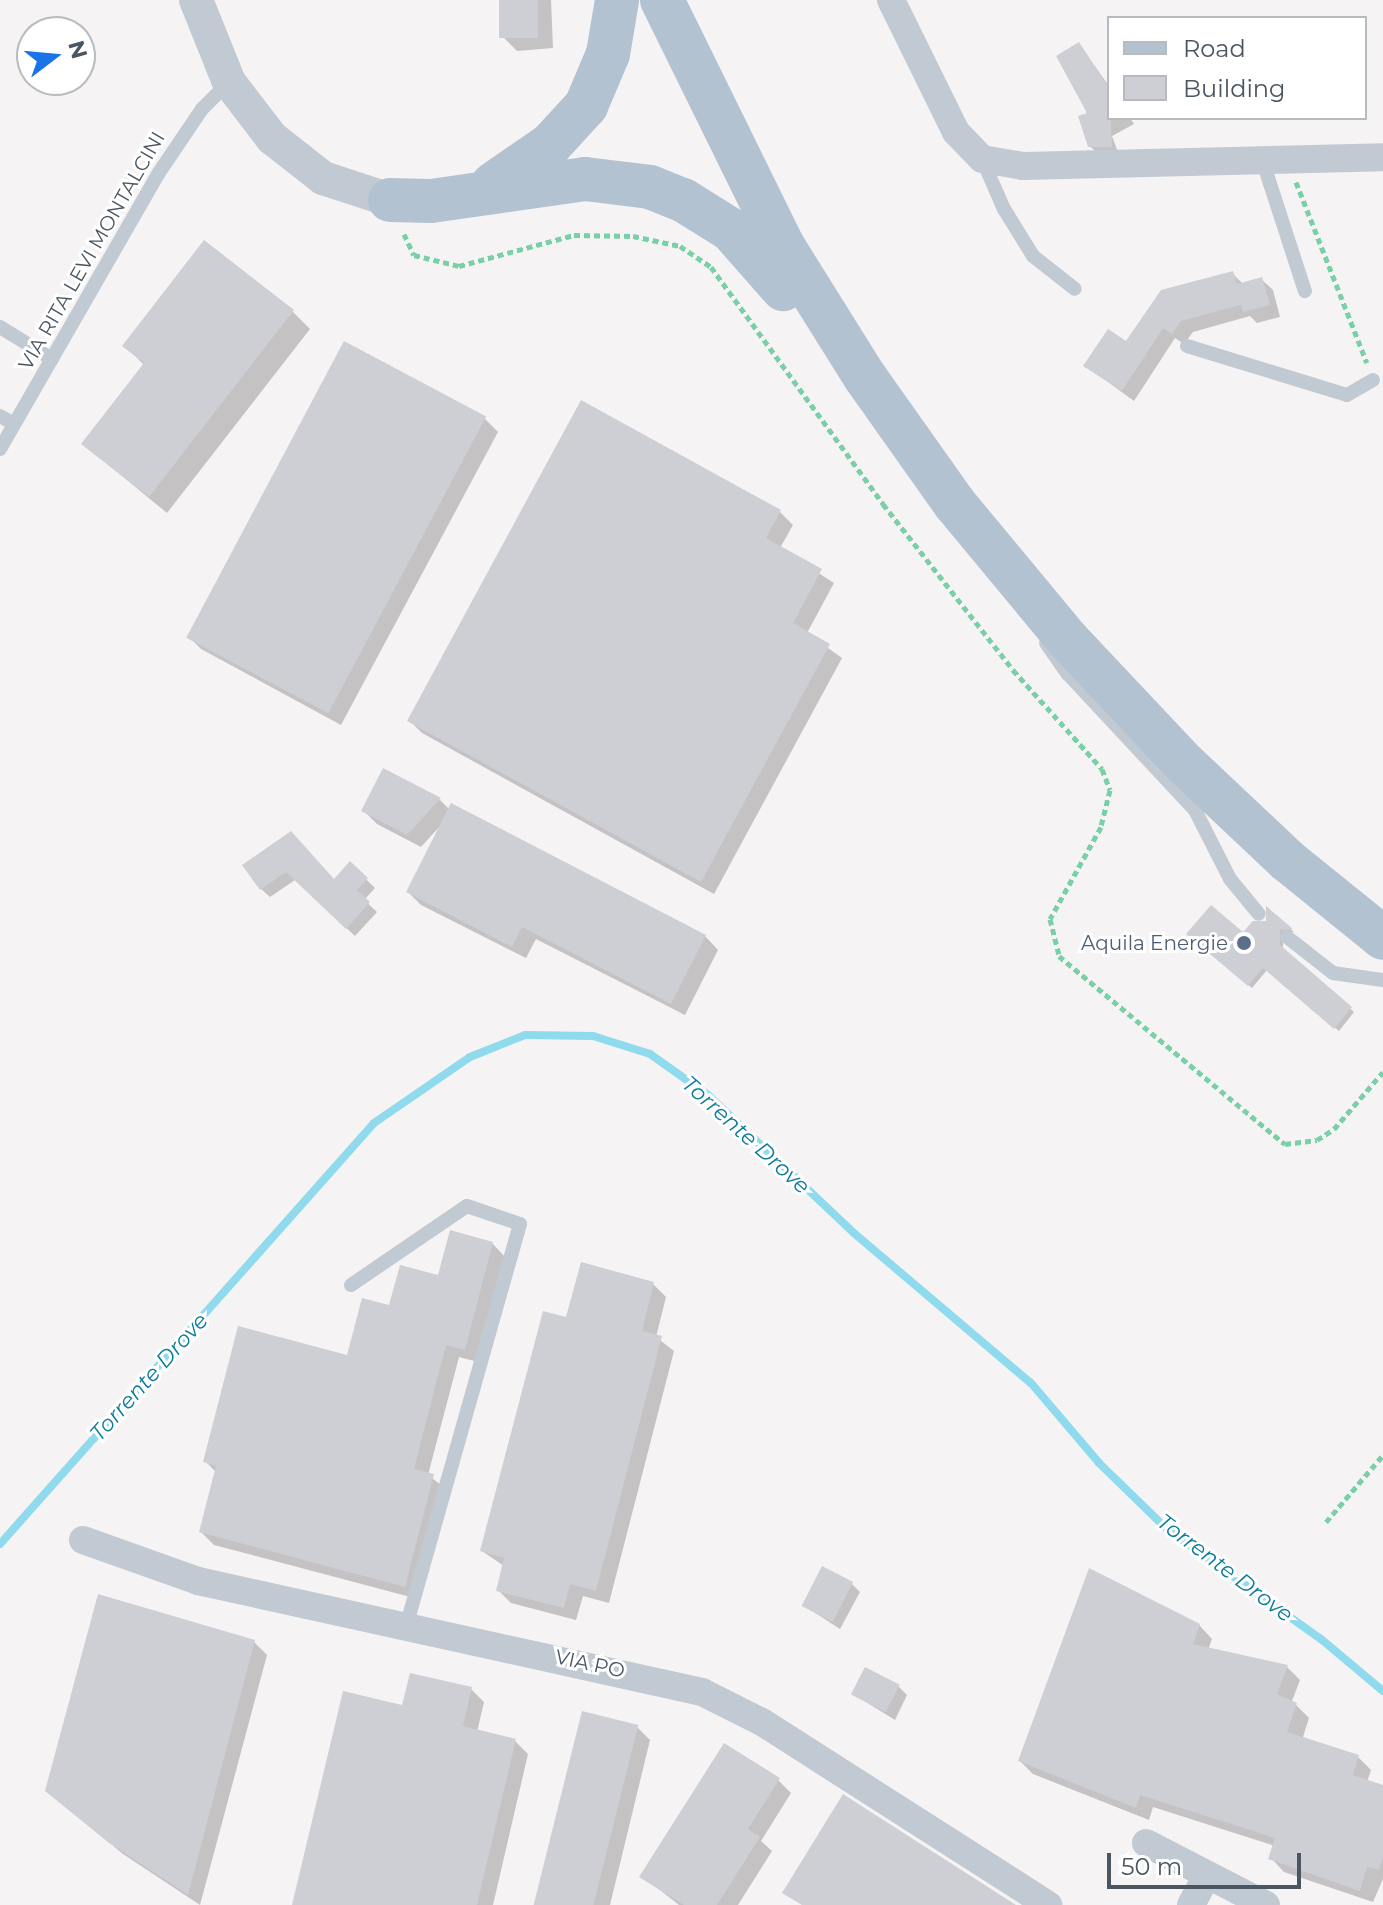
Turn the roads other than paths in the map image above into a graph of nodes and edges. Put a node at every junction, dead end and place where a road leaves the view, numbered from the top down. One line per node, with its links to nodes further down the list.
1 (196, 0): 6 (street)
2 (617, 0): 11 (main road)
3 (662, 0): 7 (main road)
4 (685, 0): 7 (main road)
5 (891, 0): 9 (street)
6 (229, 82): 12 (street); 17 (lane, VIA RITA LEVI MONTALCINI)
7 (726, 137): 22 (main road)
8 (1383, 157): 10 (street)
9 (982, 159): 10 (street); 13 (lane)
10 (1274, 159): 14 (lane)
11 (480, 191): 12 (main road); 22 (main road)
12 (390, 200)
13 (1075, 289)
14 (1305, 291)
15 (0, 327): 17 (lane)
16 (1187, 346): 18 (lane)
17 (52, 359): 20 (lane, VIA RITA LEVI MONTALCINI)
18 (1373, 380)
19 (0, 416): 20 (lane)
20 (14, 424): 21 (lane, VIA RITA LEVI MONTALCINI)
21 (0, 449)
22 (955, 504): 23 (main road)
23 (1028, 594): 24 (lane); 26 (main road)
24 (1259, 914)
25 (1287, 937): 27 (lane)
26 (1383, 938)
27 (1383, 980)
28 (351, 1285): 30 (lane)
29 (83, 1540): 30 (street, VIA PO)
30 (406, 1626): 33 (street, VIA PO)
31 (1146, 1843): 32 (street)
32 (1206, 1877): 34 (street); 35 (street)
33 (1048, 1905)
34 (1191, 1905)
35 (1266, 1905)

